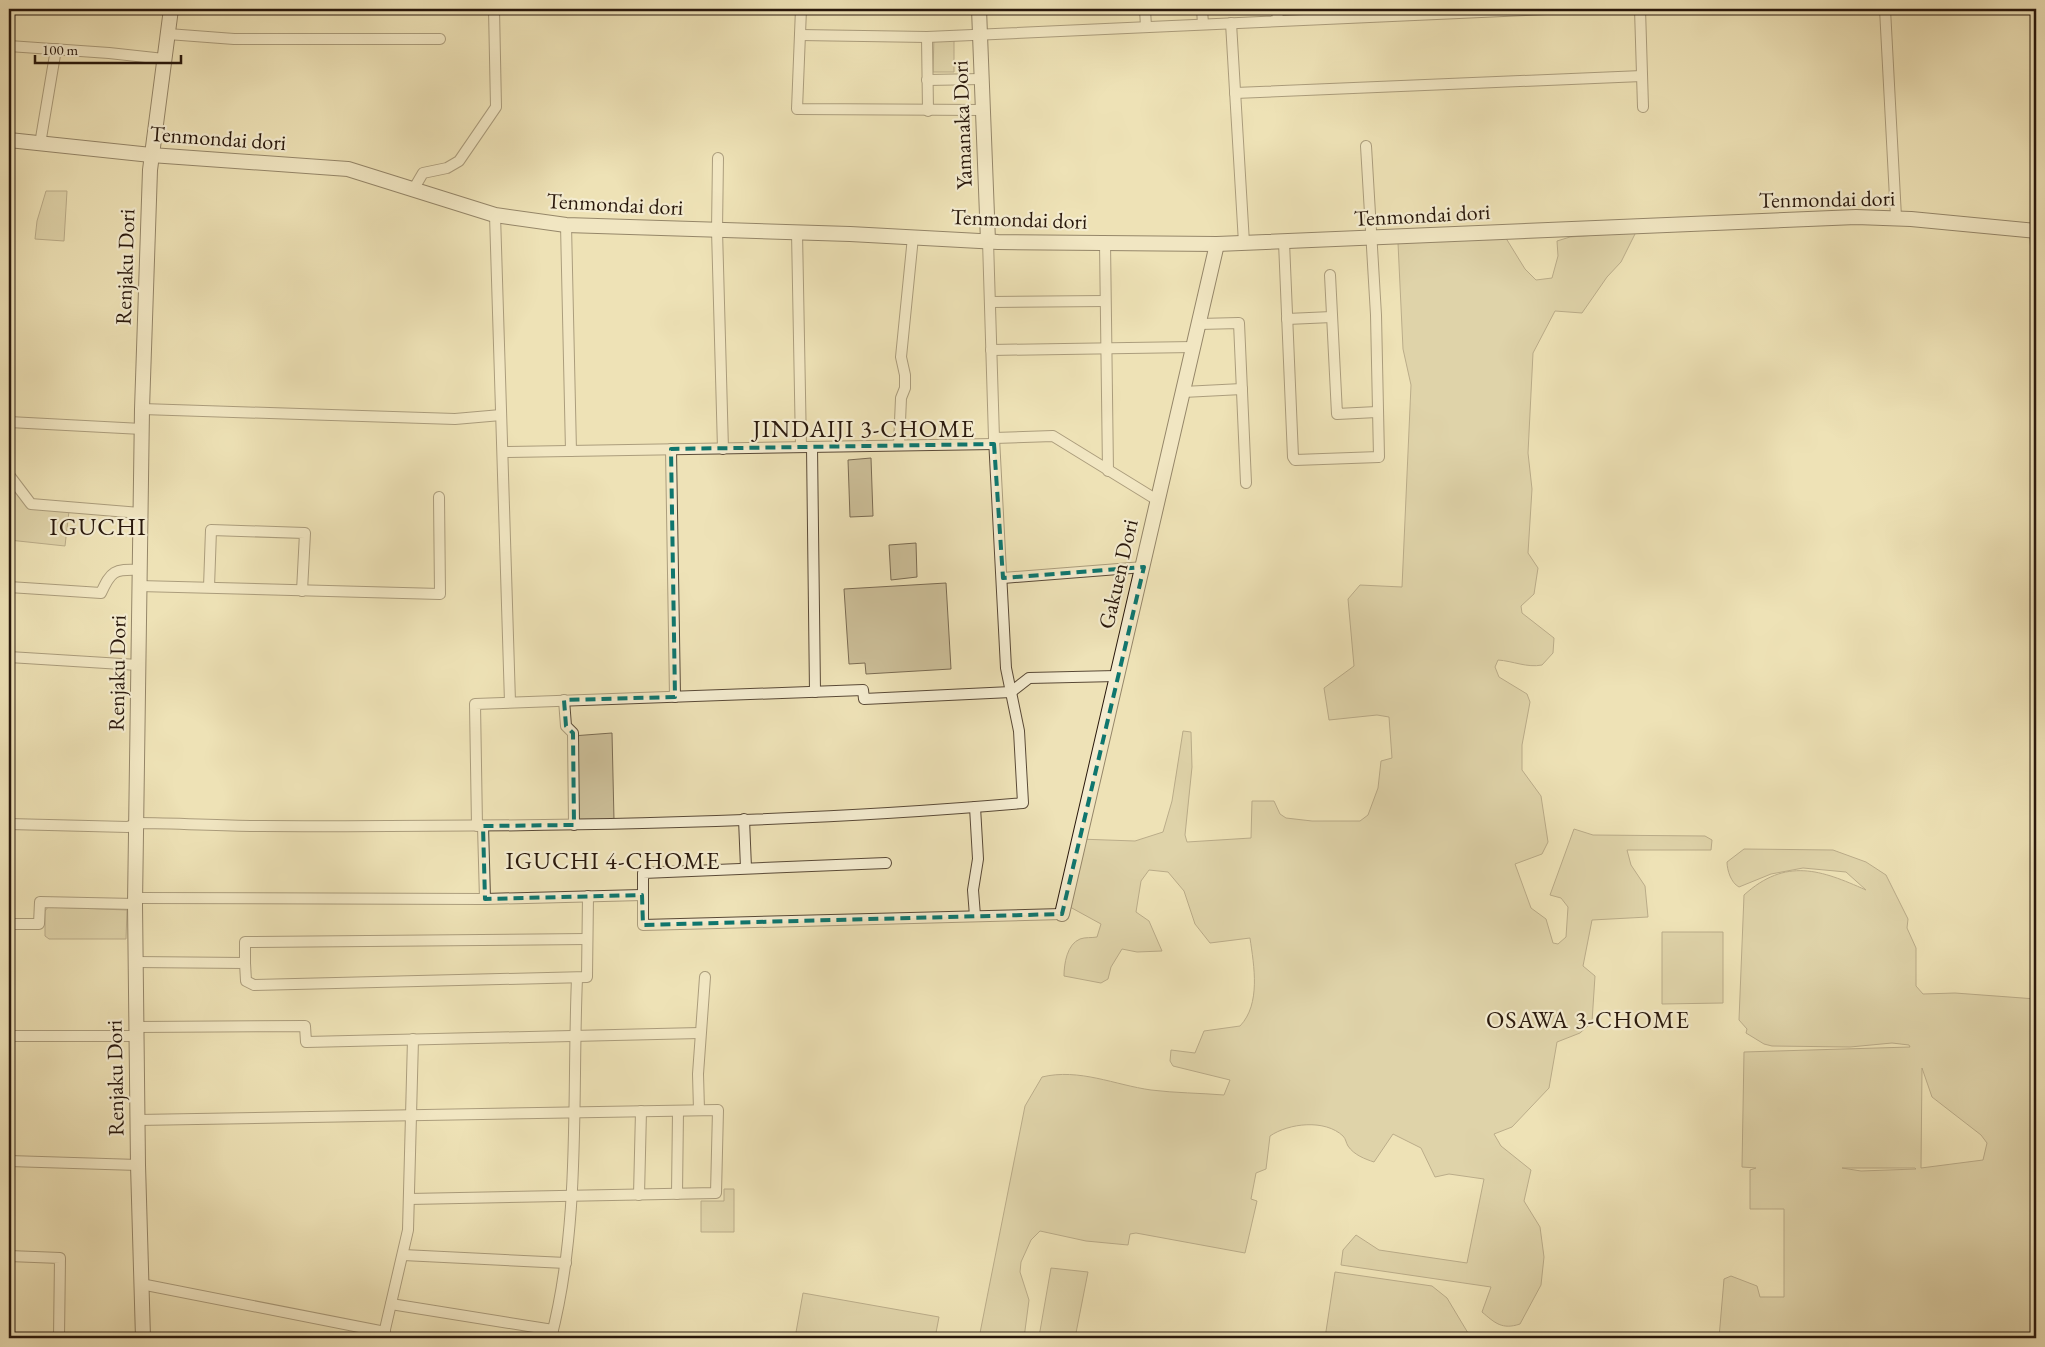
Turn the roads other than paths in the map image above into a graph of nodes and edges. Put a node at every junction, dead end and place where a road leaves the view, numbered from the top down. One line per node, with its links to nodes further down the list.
1 (171, 9): 15 (main road, Renjaku Dori)
2 (494, 9): 35 (street)
3 (801, 9): 17 (street)
4 (980, 9): 16 (main road, Yamanaka Dori)
5 (1145, 9): 14 (street)
6 (1202, 9): 13 (street)
7 (1278, 9): 11 (street)
8 (1546, 9): 11 (street)
9 (1640, 9): 23 (street)
10 (1885, 9): 37 (street)
11 (1278, 21): 12 (street)
12 (1231, 23): 13 (street); 26 (street)
13 (1202, 24): 14 (street)
14 (1146, 27): 16 (street)
15 (168, 34): 19 (street); 22 (main road, Renjaku Dori)
16 (980, 34): 18 (street); 24 (main road, Yamanaka Dori)
17 (800, 35): 18 (street); 29 (street)
18 (927, 37): 25 (street)
19 (440, 39)
20 (9, 46): 21 (street)
21 (56, 49): 22 (street); 31 (street)
22 (164, 59): 33 (main road, Renjaku Dori)
23 (1642, 76): 26 (street); 27 (street)
24 (982, 79): 25 (street); 28 (main road, Yamanaka Dori)
25 (927, 80): 29 (street)
26 (1236, 93): 47 (street)
27 (1644, 107)
28 (983, 110): 29 (street); 44 (main road, Yamanaka Dori)
29 (928, 111)
30 (9, 140): 31 (main road, Tenmondai dori)
31 (40, 144): 33 (main road, Tenmondai dori)
32 (1366, 146): 43 (street)
33 (151, 155): 35 (main road, Tenmondai dori); 61 (main road, Renjaku Dori)
34 (718, 158): 39 (street)
35 (413, 190): 36 (main road, Tenmondai dori)
36 (495, 215): 38 (main road, Tenmondai dori); 63 (street)
37 (1896, 217): 40 (main road, Tenmondai dori); 43 (main road, Tenmondai dori)
38 (566, 225): 39 (main road, Tenmondai dori); 72 (street)
39 (717, 230): 41 (main road, Tenmondai dori); 71 (street)
40 (2036, 231): 49 (street)
41 (797, 232): 42 (main road, Tenmondai dori); 68 (street)
42 (913, 237): 44 (main road, Tenmondai dori); 67 (street)
43 (1373, 238): 45 (main road, Tenmondai dori); 62 (street)
44 (988, 241): 46 (main road, Tenmondai dori); 52 (street)
45 (1284, 242): 47 (main road, Tenmondai dori); 54 (street)
46 (1105, 243): 48 (main road, Tenmondai dori); 51 (street)
47 (1244, 243): 48 (main road, Tenmondai dori)
48 (1217, 244): 55 (main road, Gakuen Dori)
49 (2036, 246)
50 (1330, 275): 53 (street)
51 (1106, 301): 52 (street); 57 (street)
52 (990, 302): 58 (street)
53 (1332, 317): 54 (street); 62 (street)
54 (1287, 318): 62 (street)
55 (1199, 324): 56 (main road, Gakuen Dori); 59 (street)
56 (1193, 347): 57 (street); 60 (main road, Gakuen Dori)
57 (1106, 349): 58 (street); 74 (street)
58 (991, 350): 66 (street)
59 (1242, 389): 60 (street); 76 (street)
60 (1183, 392): 78 (main road, Gakuen Dori)
61 (142, 409): 63 (street); 65 (main road, Renjaku Dori)
62 (1378, 412)
63 (501, 415): 73 (street)
64 (9, 422): 65 (street)
65 (142, 429): 79 (main road, Renjaku Dori)
66 (994, 441): 67 (street); 74 (street); 82 (street)
67 (899, 445): 69 (street)
68 (801, 447): 69 (street); 71 (street)
69 (812, 447): 90 (street)
70 (671, 449): 71 (street); 72 (street); 92 (street)
71 (723, 449)
72 (571, 451): 73 (street)
73 (503, 452): 94 (street)
74 (1108, 471): 78 (street)
75 (9, 475): 79 (street)
76 (1246, 483)
77 (439, 497): 86 (street)
78 (1157, 500): 80 (main road, Gakuen Dori)
79 (140, 513): 81 (main road, Renjaku Dori)
80 (1144, 567): 82 (street); 89 (main road, Gakuen Dori)
81 (139, 570): 83 (main road, Renjaku Dori); 85 (street)
82 (1003, 578): 91 (street)
83 (139, 586): 84 (street); 88 (main road, Renjaku Dori)
84 (209, 587): 86 (street); 86 (street)
85 (9, 588)
86 (302, 591)
87 (9, 657): 88 (street)
88 (138, 665): 97 (main road, Renjaku Dori)
89 (1116, 676): 91 (street); 107 (main road, Gakuen Dori)
90 (815, 692): 91 (street); 92 (street)
91 (1011, 692): 95 (street)
92 (676, 697): 93 (street)
93 (564, 700): 94 (street); 99 (street)
94 (510, 702): 100 (street)
95 (975, 807): 96 (street); 108 (street)
96 (744, 819): 99 (street); 102 (street)
97 (136, 823): 98 (street); 100 (street); 106 (main road, Renjaku Dori)
98 (9, 824)
99 (574, 825): 100 (street)
100 (480, 826): 105 (street)
101 (886, 863): 102 (street)
102 (746, 868): 103 (street)
103 (642, 895): 104 (street); 108 (street)
104 (588, 896): 105 (street); 110 (street)
105 (485, 899): 106 (street)
106 (135, 901): 109 (street); 111 (main road, Renjaku Dori)
107 (1062, 914): 108 (street)
108 (975, 916)
109 (9, 924)
110 (587, 939): 112 (street); 114 (street)
111 (135, 962): 112 (street); 115 (main road, Renjaku Dori)
112 (245, 963): 114 (street)
113 (705, 977): 116 (street)
114 (577, 978): 118 (street)
115 (136, 1032): 117 (street); 119 (street); 125 (main road, Renjaku Dori)
116 (700, 1033): 118 (street); 120 (street)
117 (9, 1036)
118 (575, 1036): 119 (street); 123 (street)
119 (413, 1039): 124 (street)
120 (699, 1110): 121 (street); 128 (street)
121 (678, 1111): 122 (street); 128 (street)
122 (641, 1112): 123 (street); 129 (street)
123 (573, 1113): 124 (street); 130 (street)
124 (412, 1116): 125 (street); 131 (street)
125 (137, 1120): 127 (main road, Renjaku Dori)
126 (9, 1161): 127 (street)
127 (138, 1166): 135 (main road, Renjaku Dori)
128 (677, 1194): 129 (street)
129 (639, 1195): 130 (street)
130 (571, 1196): 131 (street); 134 (street)
131 (409, 1199): 133 (street)
132 (9, 1256): 139 (street)
133 (403, 1256): 134 (street); 136 (street)
134 (566, 1263): 137 (street)
135 (141, 1284): 138 (street); 140 (main road, Renjaku Dori)
136 (391, 1304): 137 (street); 138 (street)
137 (552, 1334)
138 (384, 1335)
139 (59, 1338)
140 (143, 1338)

